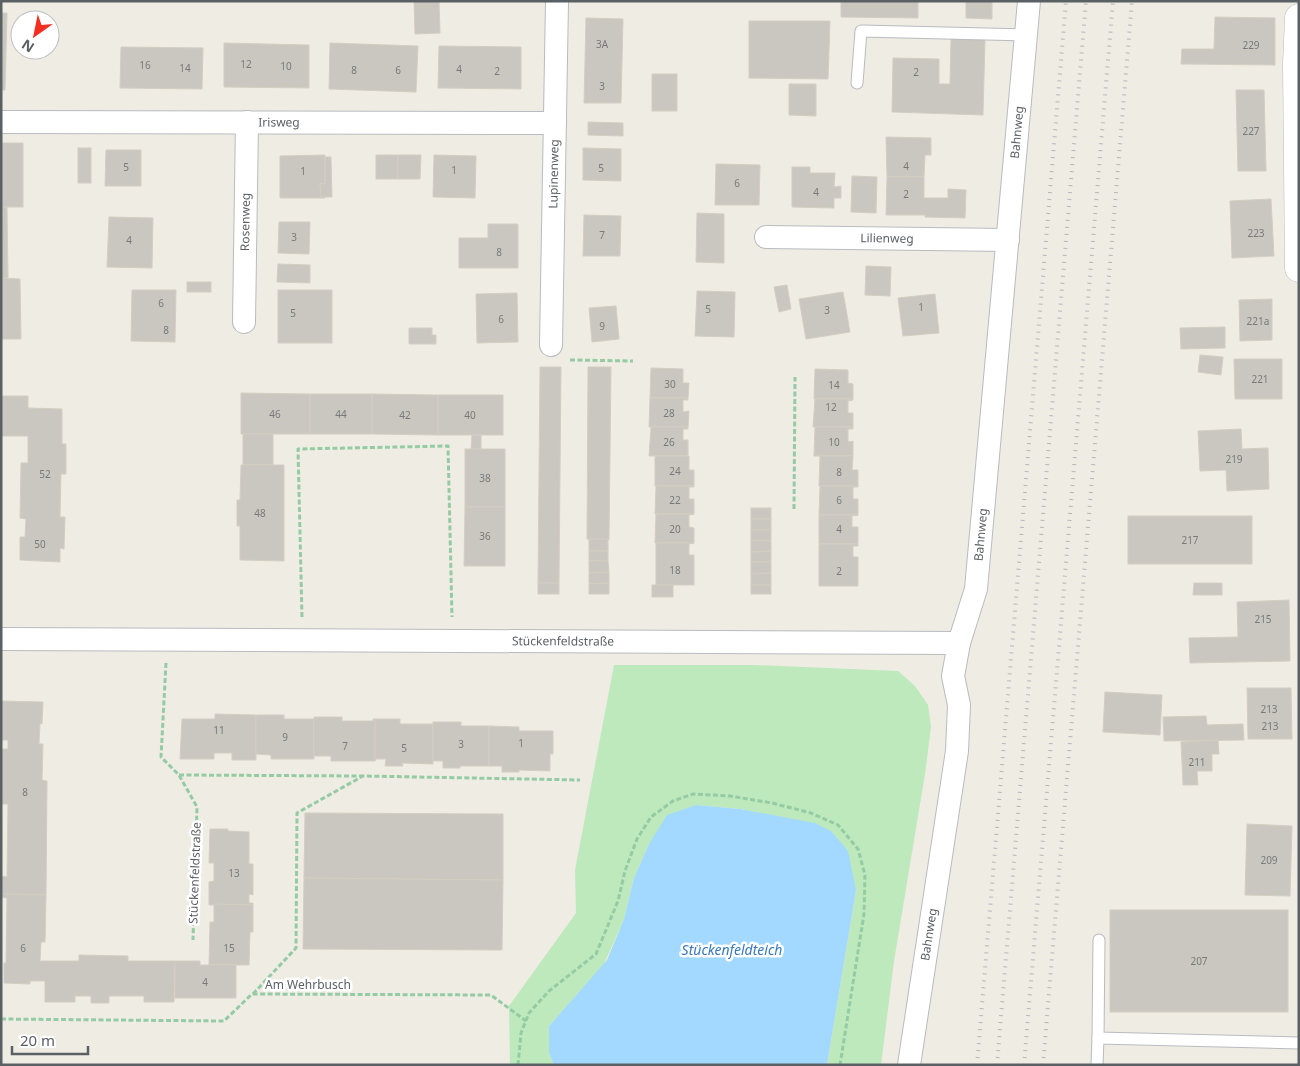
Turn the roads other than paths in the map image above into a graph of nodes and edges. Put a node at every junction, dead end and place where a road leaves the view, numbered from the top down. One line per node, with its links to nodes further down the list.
1 (557, 1): 8 (street, Lupinenweg)
2 (1029, 1): 4 (street, Bahnweg)
3 (1299, 18): 11 (street)
4 (1026, 35): 5 (lane); 10 (street, Bahnweg)
5 (857, 83)
6 (1, 122): 7 (street, Irisweg)
7 (247, 122): 8 (street, Irisweg); 12 (street, Rosenweg)
8 (555, 123): 13 (street, Lupinenweg)
9 (766, 237): 10 (street, Lilienweg)
10 (1008, 240): 15 (street, Bahnweg)
11 (1299, 268)
12 (244, 322)
13 (551, 345)
14 (1, 638): 15 (street, Stückenfeldstraße)
15 (959, 643): 19 (street, Bahnweg)
16 (1099, 940): 17 (lane)
17 (1098, 1038): 18 (lane); 20 (lane)
18 (1299, 1043)
19 (909, 1065)
20 (1097, 1065)

